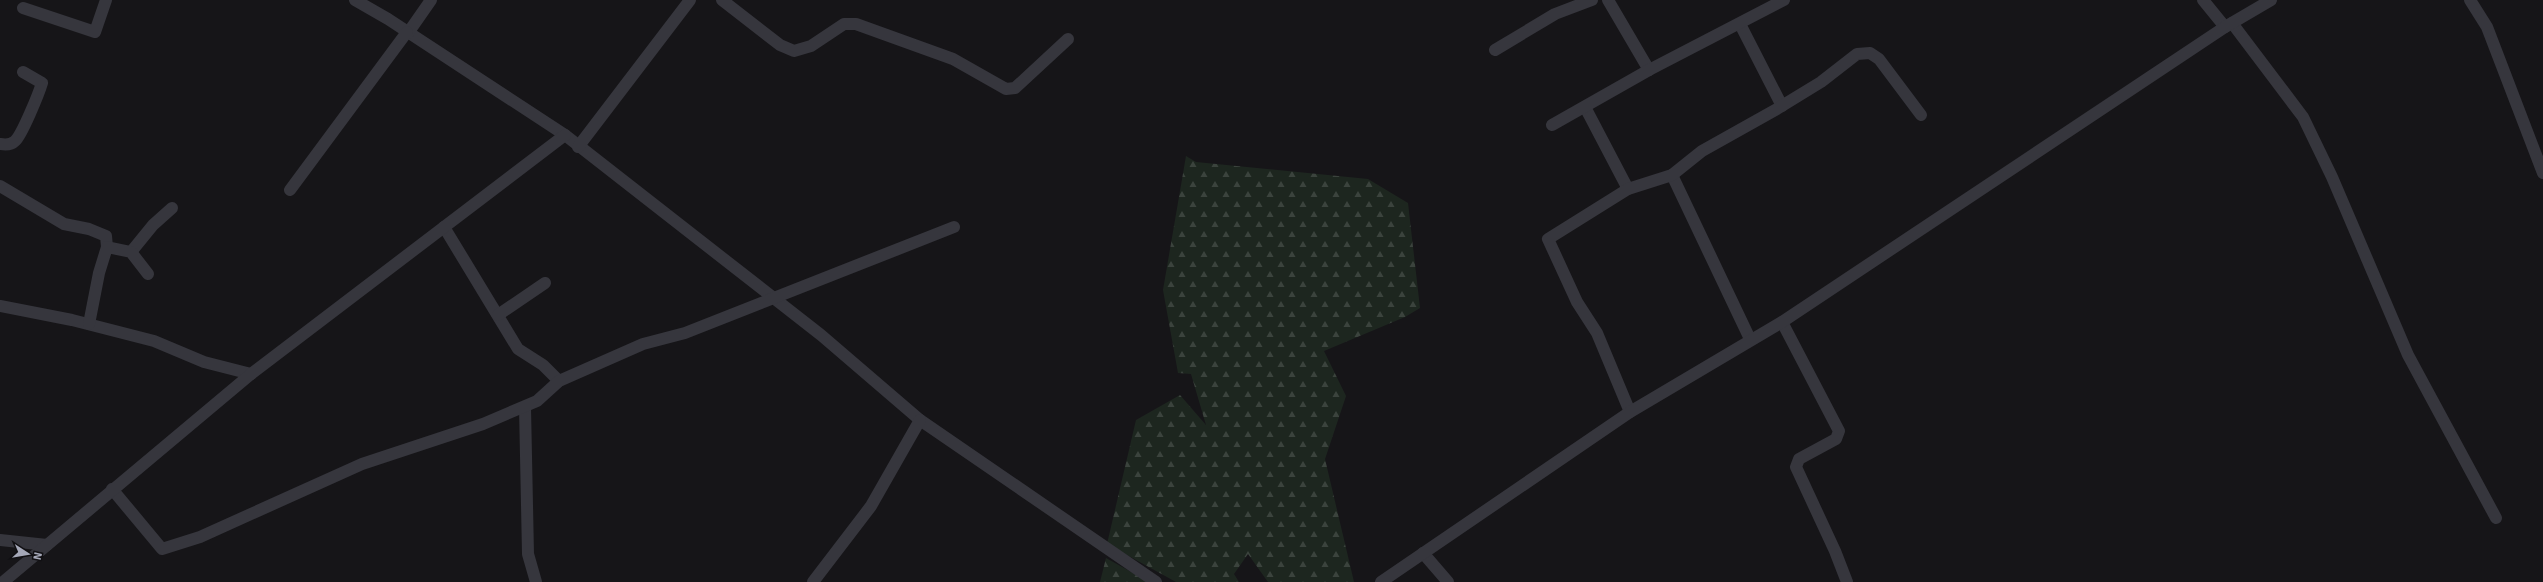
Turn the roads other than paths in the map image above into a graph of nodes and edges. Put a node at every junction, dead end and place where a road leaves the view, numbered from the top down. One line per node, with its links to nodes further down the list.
1 (106, 0): 13 (street)
2 (355, 0): 16 (street)
3 (431, 0): 16 (street)
4 (690, 0): 27 (street)
5 (722, 0): 17 (street)
6 (1592, 0): 12 (street)
7 (1608, 0): 19 (street)
8 (1784, 0): 14 (street)
9 (2203, 0): 15 (street)
10 (2271, 0): 15 (street)
11 (2470, 0): 28 (street)
12 (1572, 3): 18 (street)
13 (23, 8)
14 (1740, 24): 19 (street); 21 (street)
15 (2229, 25): 43 (street); 52 (street)
16 (407, 33): 25 (street); 32 (street)
17 (1068, 39)
18 (1495, 50)
19 (1649, 70): 22 (street)
20 (23, 72): 26 (street)
21 (1782, 106): 23 (street); 29 (street)
22 (1585, 107): 24 (street); 31 (street)
23 (1921, 115)
24 (1552, 126)
25 (565, 135): 27 (street); 34 (street)
26 (0, 144)
27 (578, 147): 40 (street)
28 (2543, 173)
29 (1672, 175): 31 (street); 45 (street)
30 (0, 186): 36 (street)
31 (1628, 189): 49 (street)
32 (290, 190)
33 (172, 208): 37 (street)
34 (444, 227): 42 (street); 46 (street)
35 (954, 227): 40 (street)
36 (107, 247): 37 (street); 44 (street)
37 (131, 252): 38 (street)
38 (148, 274)
39 (545, 283): 42 (street)
40 (774, 298): 47 (street); 50 (street)
41 (0, 306): 44 (street)
42 (498, 315): 47 (street)
43 (1782, 322): 45 (street); 62 (street)
44 (89, 324): 46 (street)
45 (1750, 339): 49 (street)
46 (251, 374): 51 (street)
47 (560, 381): 48 (street)
48 (525, 407): 51 (street); 57 (street)
49 (1630, 412): 55 (street)
50 (920, 420): 58 (street); 59 (street)
51 (112, 490): 54 (street)
52 (2496, 518)
53 (0, 540): 54 (street)
54 (47, 545): 56 (street)
55 (1423, 553): 60 (street); 61 (street)
56 (3, 582)
57 (536, 582)
58 (813, 582)
59 (1156, 582)
60 (1381, 582)
61 (1448, 582)
62 (1847, 582)

